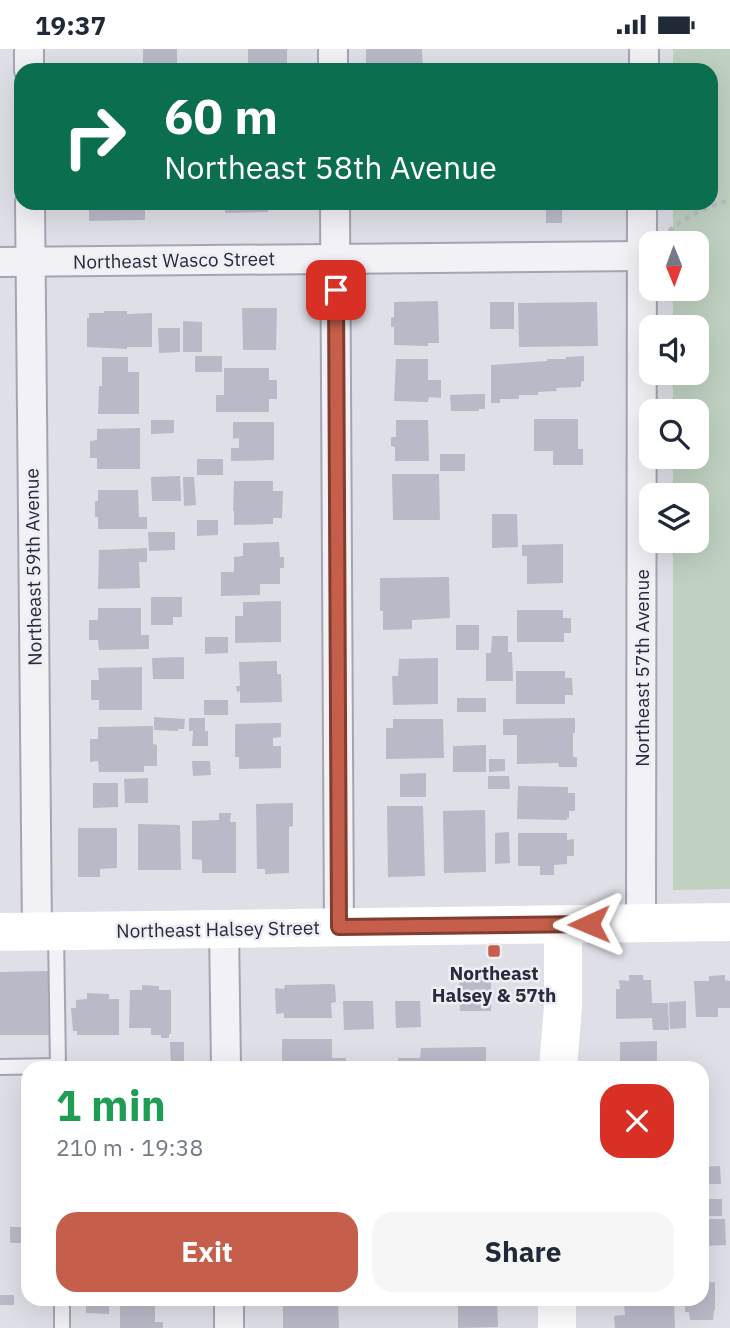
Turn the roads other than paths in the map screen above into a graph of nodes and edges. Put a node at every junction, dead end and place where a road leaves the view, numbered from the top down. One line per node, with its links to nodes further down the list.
1 (30, 210): 8 (street, Northeast 59th Avenue)
2 (335, 210): 6 (street)
3 (642, 210): 4 (street, Northeast 57th Avenue)
4 (642, 231)
5 (639, 255): 6 (street, Northeast Wasco Street)
6 (336, 258): 8 (street, Northeast Wasco Street); 13 (street)
7 (0, 262): 8 (street, Northeast Wasco Street)
8 (30, 262): 15 (street, Northeast 59th Avenue)
9 (642, 301): 11 (street, Northeast 57th Avenue)
10 (730, 922): 11 (main road, Northeast Halsey Street)
11 (641, 924): 12 (main road, Northeast Halsey Street)
12 (563, 925): 13 (main road, Northeast Halsey Street); 18 (main road)
13 (339, 927): 14 (main road, Northeast Halsey Street)
14 (224, 929): 15 (main road, Northeast Halsey Street); 17 (street)
15 (31, 932): 16 (lane)
16 (57, 1061)
17 (226, 1061)
18 (558, 1061)
19 (0, 1067): 20 (lane)
20 (21, 1067)
21 (62, 1306): 24 (lane)
22 (229, 1306): 25 (street)
23 (557, 1306): 26 (main road)
24 (62, 1328)
25 (229, 1328)
26 (557, 1328)

